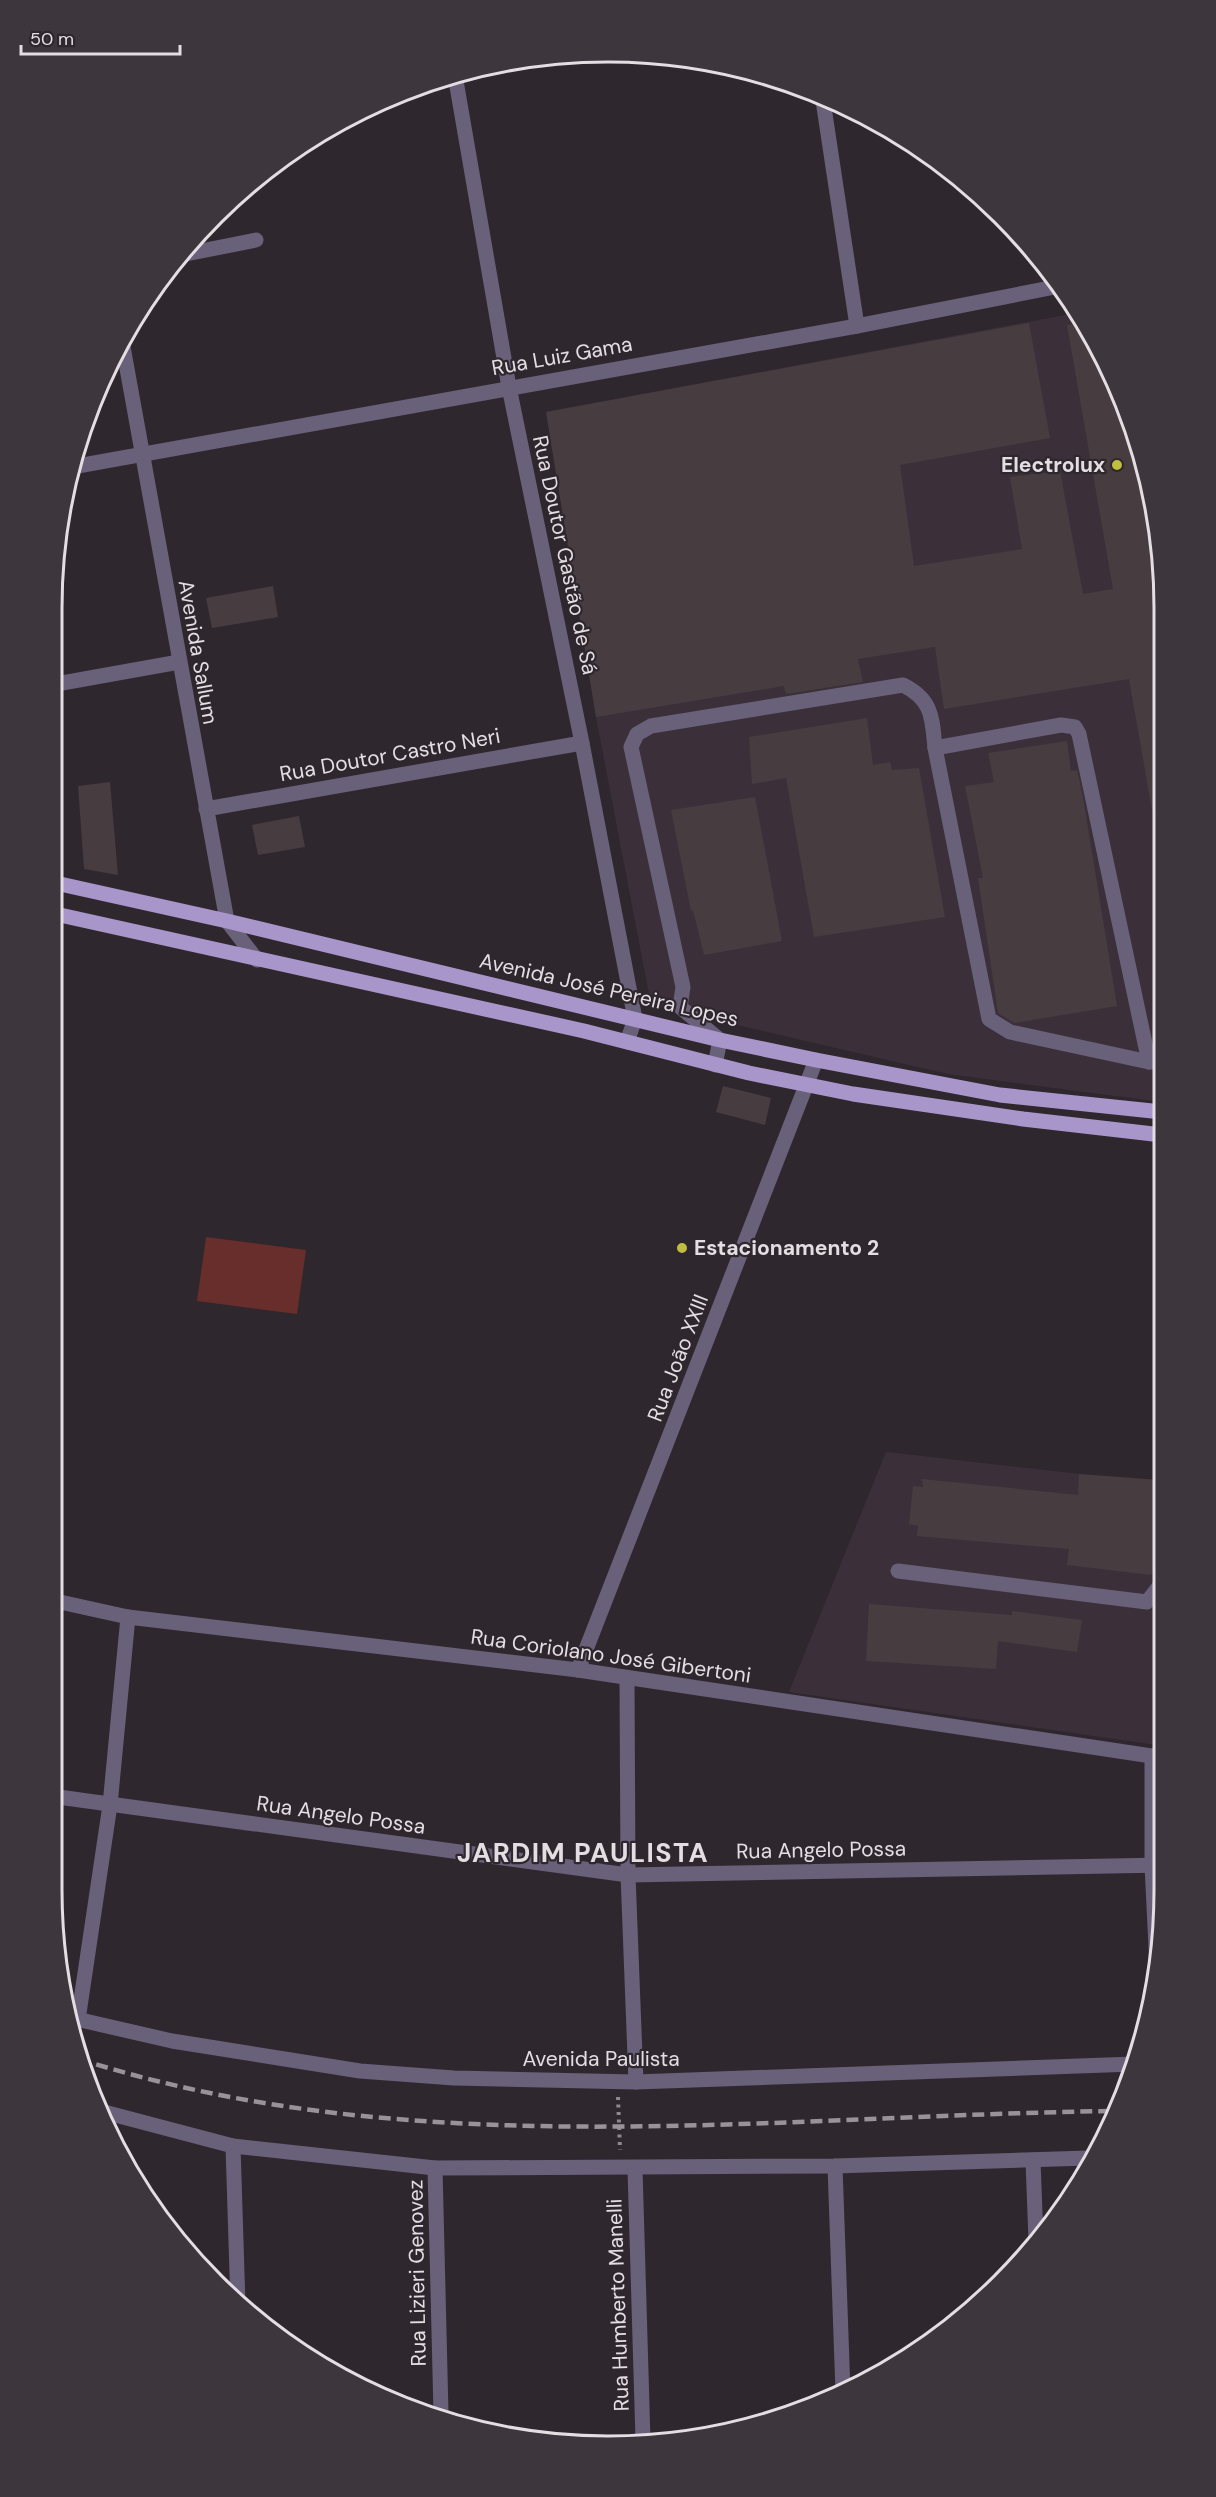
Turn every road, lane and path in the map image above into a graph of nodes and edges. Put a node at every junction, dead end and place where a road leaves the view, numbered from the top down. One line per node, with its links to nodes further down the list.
1 (456, 83): 8 (street, Rua Doutor Gastão de Sá)
2 (824, 106): 6 (street)
3 (256, 240): 4 (street)
4 (193, 253)
5 (1051, 288): 6 (street, Rua Luiz Gama)
6 (857, 326): 8 (street, Rua Luiz Gama)
7 (124, 355): 9 (street, Avenida Sallum)
8 (508, 387): 9 (street, Rua Luiz Gama); 13 (street, Rua Doutor Gastão de Sá)
9 (141, 453): 10 (street, Rua Luiz Gama); 11 (street, Avenida Sallum)
10 (81, 465)
11 (179, 662): 12 (street); 15 (street, Avenida Sallum)
12 (62, 683)
13 (582, 743): 15 (street, Rua Doutor Castro Neri); 20 (street, Rua Doutor Gastão de Sá)
14 (935, 748): 21 (street); 23 (street); 25 (street)
15 (206, 809): 18 (street, Avenida Sallum)
16 (62, 884): 18 (main road, Avenida José Pereira Lopes)
17 (62, 916): 19 (main road)
18 (227, 921): 19 (street, Avenida Sallum); 20 (main road, Avenida José Pereira Lopes)
19 (257, 960): 22 (main road)
20 (635, 1019): 21 (main road, Avenida José Pereira Lopes); 22 (street)
21 (720, 1040): 24 (main road, Avenida José Pereira Lopes); 26 (street)
22 (627, 1042): 26 (main road)
23 (1154, 1058)
24 (816, 1060): 27 (street, Rua João XXIII); 28 (main road, Avenida José Pereira Lopes)
25 (1154, 1062)
26 (715, 1065): 27 (main road)
27 (807, 1084): 29 (main road); 34 (street, Rua João XXIII)
28 (1154, 1111)
29 (1154, 1134)
30 (898, 1571): 31 (street)
31 (1154, 1593)
32 (62, 1602): 33 (street, Rua Coriolano José Gibertoni)
33 (128, 1617): 34 (street, Rua Coriolano José Gibertoni); 38 (street)
34 (579, 1670): 35 (street, Rua Coriolano José Gibertoni)
35 (627, 1679): 36 (street, Rua Coriolano José Gibertoni); 40 (street)
36 (1154, 1756)
37 (62, 1798): 38 (street, Rua Angelo Possa)
38 (110, 1805): 40 (street, Rua Angelo Possa); 41 (street)
39 (1154, 1865): 40 (street, Rua Angelo Possa)
40 (628, 1875): 45 (street)
41 (76, 2013)
42 (78, 2020): 44 (street, Avenida Paulista)
43 (1125, 2064): 45 (street, Avenida Paulista)
44 (617, 2082): 45 (street, Avenida Paulista); 52 (path)
45 (636, 2082)
46 (110, 2114): 47 (street)
47 (233, 2146): 51 (street); 54 (street)
48 (1083, 2158): 49 (street)
49 (1033, 2160): 50 (street); 53 (street)
50 (835, 2166): 52 (street); 55 (street)
51 (435, 2168): 52 (street); 56 (street, Rua Lizieri Genovez)
52 (628, 2169): 57 (street, Rua Humberto Manelli)
53 (1036, 2230)
54 (238, 2290)
55 (843, 2382)
56 (441, 2409)
57 (643, 2434)

